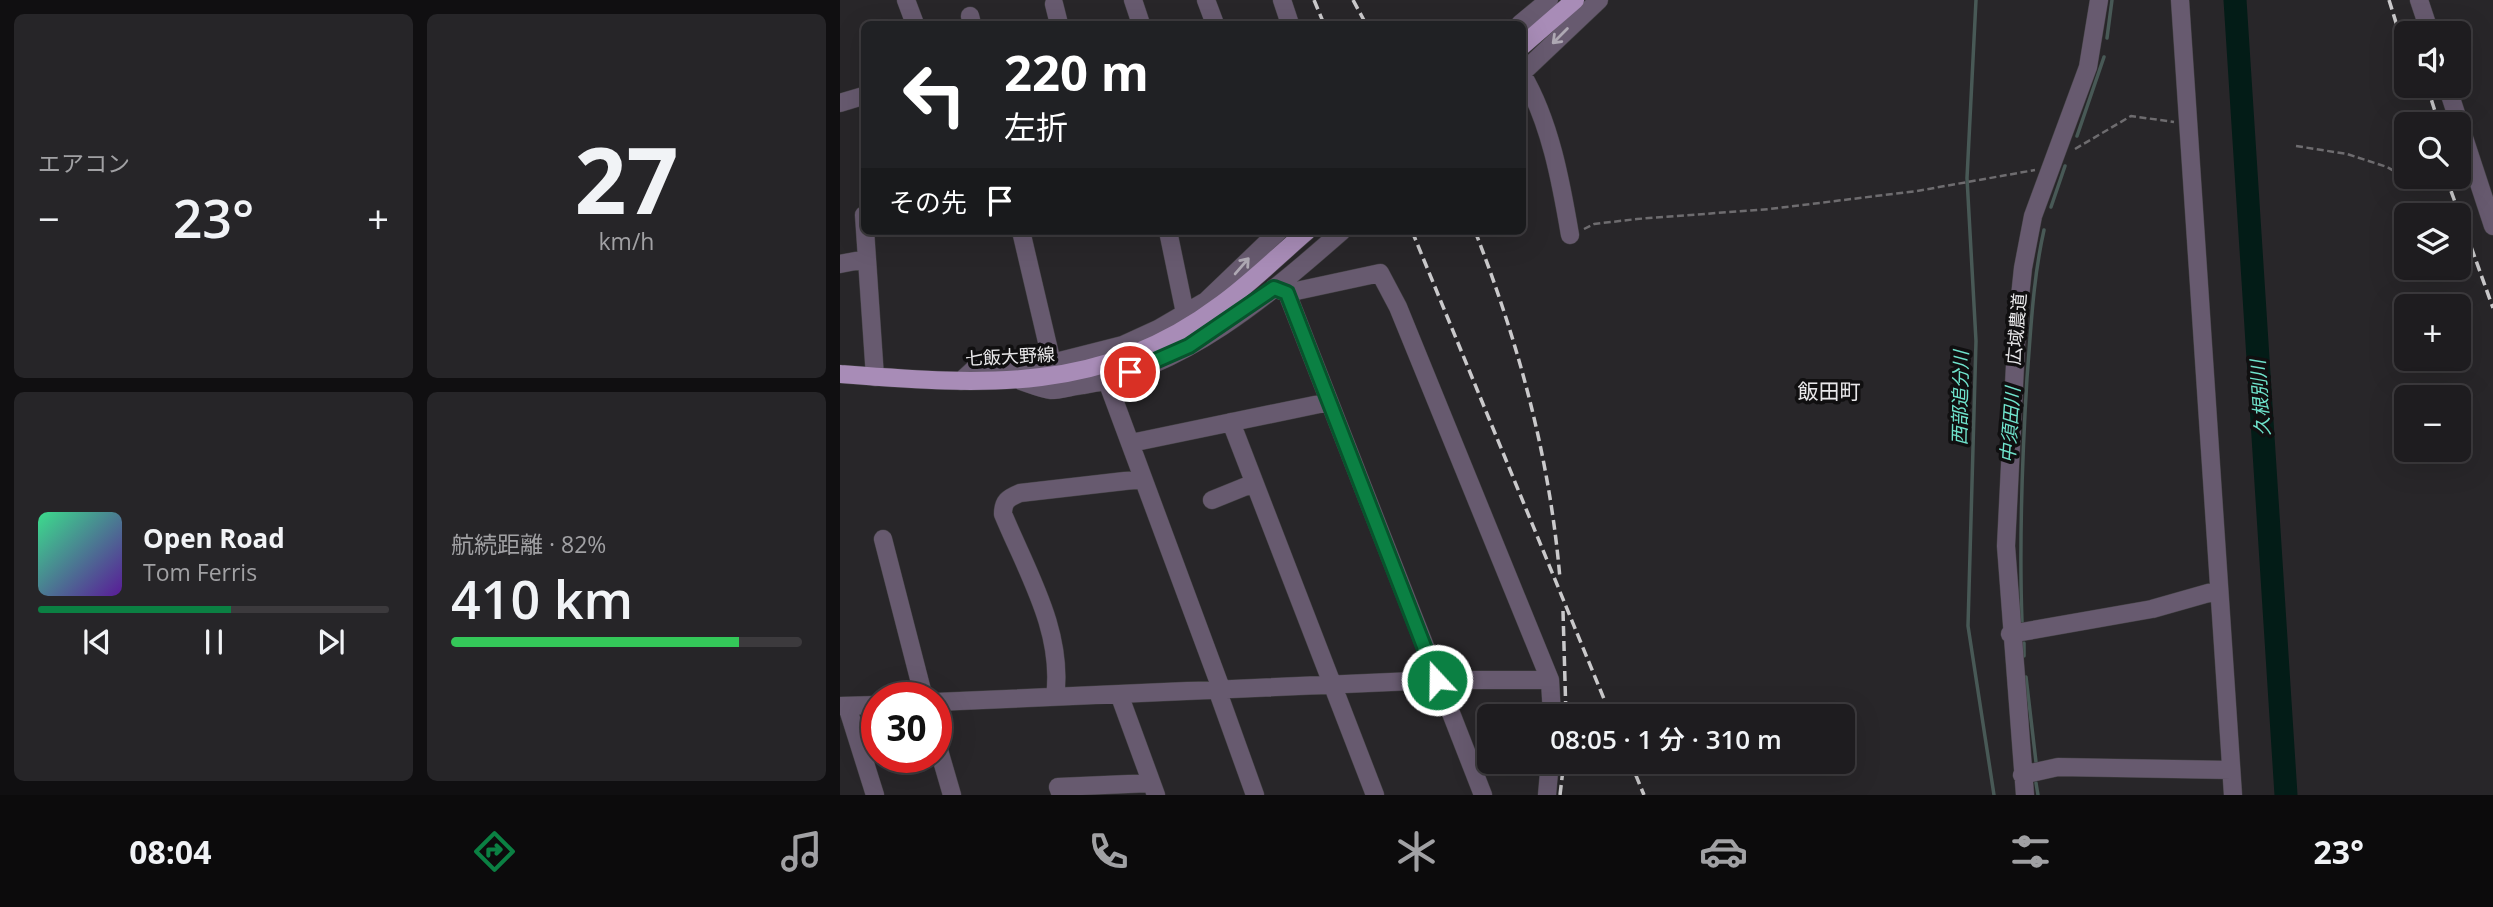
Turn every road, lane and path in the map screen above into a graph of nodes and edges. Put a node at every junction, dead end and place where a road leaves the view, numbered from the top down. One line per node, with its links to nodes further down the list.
1 (906, 0): 12 (street)
2 (1133, 0): 14 (street)
3 (1206, 0): 15 (street)
4 (1282, 0): 16 (street)
5 (1549, 0): 17 (street)
6 (1575, 0): 19 (main road)
7 (1599, 0): 20 (street, one-way to 20)
8 (2099, 0): 28 (street, 広域農道)
9 (2180, 0): 25 (street)
10 (2419, 0): 18 (street)
11 (1054, 4): 13 (street)
12 (914, 21)
13 (1058, 21)
14 (1140, 21)
15 (1214, 21)
16 (1289, 21)
17 (1524, 21)
18 (2426, 21)
19 (1526, 43)
20 (1526, 70)
21 (1526, 81): 37 (street)
22 (861, 97): 24 (street)
23 (2451, 98): 30 (street)
24 (840, 103)
25 (2188, 124): 27 (path); 55 (street)
26 (2296, 146): 29 (path)
27 (2074, 150)
28 (2051, 161): 37 (path); 56 (street, 広域農道)
29 (2394, 171)
30 (2493, 226)
31 (865, 235): 38 (street)
32 (1022, 235): 42 (street)
33 (1169, 235): 41 (street)
34 (1274, 235): 41 (street, one-way to 34)
35 (1302, 235): 46 (main road, 七飯大野線)
36 (1338, 235): 40 (street)
37 (1570, 235)
38 (866, 260): 39 (street); 44 (street)
39 (840, 264)
40 (1281, 291): 47 (street); 48 (street); 58 (street)
41 (1185, 313): 42 (street)
42 (1052, 363): 45 (street)
43 (840, 374): 44 (main road, 七飯大野線)
44 (875, 377): 45 (main road, 七飯大野線)
45 (961, 381): 46 (main road, 七飯大野線)
46 (1021, 381): 47 (street)
47 (1107, 381): 50 (street)
48 (1329, 402): 49 (street); 57 (street)
49 (1231, 422): 50 (street); 52 (street)
50 (1131, 443): 51 (street)
51 (1142, 479): 61 (street); 63 (street)
52 (1254, 483): 53 (street); 60 (street)
53 (1212, 500)
54 (883, 539): 59 (street)
55 (2220, 590): 56 (street); 68 (street)
56 (2010, 634): 71 (street, 広域農道)
57 (1437, 680): 58 (street); 60 (street); 78 (street)
58 (1550, 680): 65 (street)
59 (920, 682)
60 (1331, 686): 61 (street); 77 (street)
61 (1220, 691): 62 (street); 76 (street)
62 (1119, 694): 63 (street); 72 (street)
63 (1055, 696): 64 (street)
64 (952, 701)
65 (1551, 704)
66 (861, 705): 67 (street)
67 (843, 706): 73 (street)
68 (2231, 771): 71 (street); 81 (street)
69 (946, 773): 74 (street)
70 (1549, 774): 79 (street)
71 (2022, 775): 80 (street, 広域農道)
72 (1154, 789): 75 (street)
73 (875, 795)
74 (953, 795)
75 (1061, 795)
76 (1255, 795)
77 (1375, 795)
78 (1483, 795)
79 (1548, 795)
80 (2025, 795)
81 (2233, 795)

